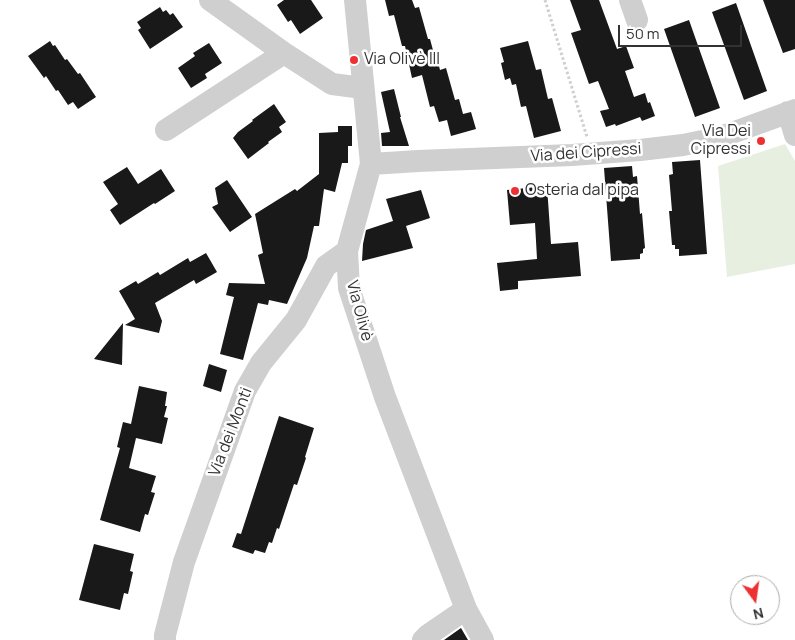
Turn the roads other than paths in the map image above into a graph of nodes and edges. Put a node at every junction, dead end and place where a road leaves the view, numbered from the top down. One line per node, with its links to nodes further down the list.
1 (210, 0): 3 (street)
2 (355, 0): 4 (street, Via Olivè)
3 (284, 53): 4 (street); 6 (street)
4 (363, 88): 8 (street, Via Olivè)
5 (792, 111): 7 (street); 8 (street, Via dei Cipressi)
6 (166, 130)
7 (795, 135)
8 (372, 164): 9 (street, Via Olivè)
9 (347, 251): 10 (street, Via Olivè); 11 (street, Via dei Monti)
10 (466, 609): 12 (street); 13 (street, Via Olivè)
11 (166, 640)
12 (423, 640)
13 (483, 640)

